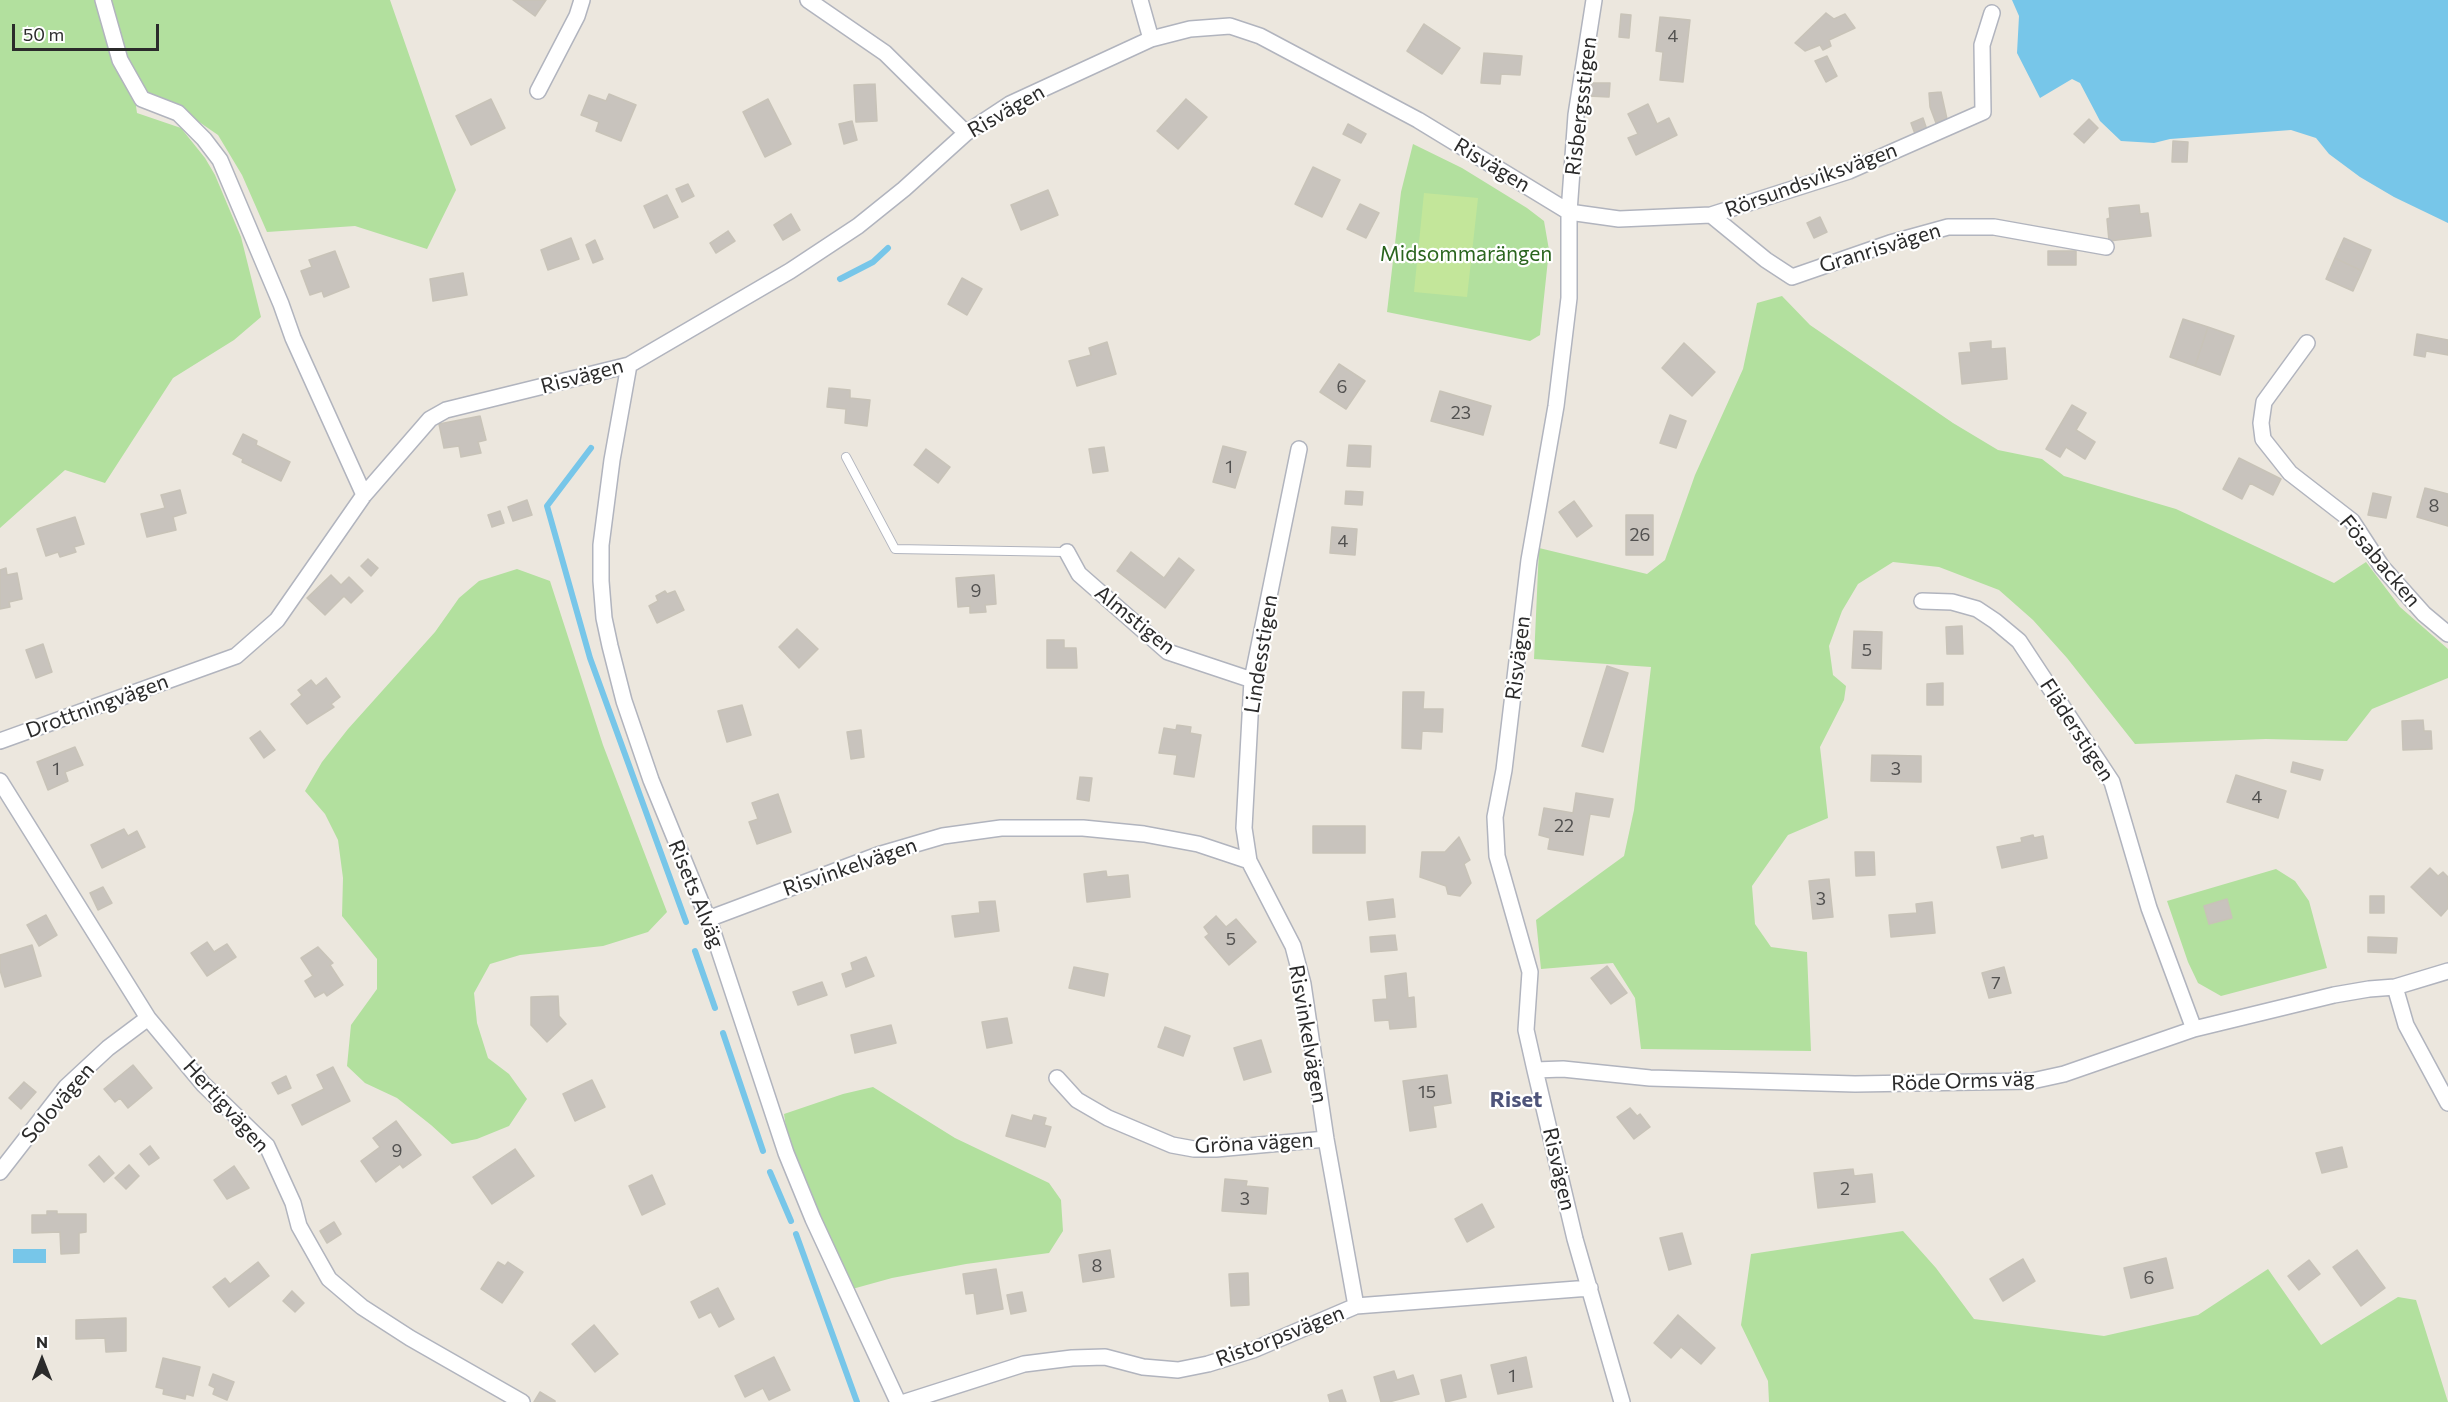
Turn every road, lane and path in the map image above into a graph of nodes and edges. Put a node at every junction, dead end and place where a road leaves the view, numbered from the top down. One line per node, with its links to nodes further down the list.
1 (103, 0): 17 (street)
2 (582, 0): 8 (street)
3 (808, 0): 9 (street)
4 (1140, 0): 7 (street)
5 (1594, 0): 10 (street, Risbergsstigen)
6 (1992, 13): 11 (street, Rörsundsviksvägen)
7 (1151, 39): 9 (street, Risvägen); 10 (street, Risvägen)
8 (538, 91)
9 (966, 133): 14 (street, Risvägen)
10 (1569, 212): 11 (street, Rörsundsviksvägen); 31 (street, Risvägen)
11 (1711, 215): 12 (street, Granrisvägen)
12 (2106, 247)
13 (2307, 343): 20 (street, Fösabacken)
14 (629, 365): 17 (street, Risvägen); 26 (street, Risets Alväg)
15 (1299, 449): 22 (street, Lindesstigen)
16 (846, 457): 18 (lane)
17 (364, 495): 21 (street, Risvägen)
18 (1067, 552): 22 (street, Almstigen)
19 (1922, 601): 30 (street, Fläderstigen)
20 (2448, 634)
21 (194, 670): 23 (street, Drottningvägen)
22 (1252, 680): 25 (street, Lindesstigen)
23 (0, 741)
24 (0, 781): 29 (street, Hertigvägen)
25 (1250, 861): 26 (street, Risvinkelvägen); 34 (street, Risvinkelvägen)
26 (708, 919): 39 (street, Risets Alväg)
27 (2448, 972): 28 (street, Röde Orms väg)
28 (2395, 987): 30 (street, Röde Orms väg); 33 (street)
29 (148, 1018): 35 (street, Solovägen); 38 (street, Hertigvägen)
30 (2194, 1029): 31 (street, Röde Orms väg)
31 (1535, 1070): 36 (street, Risvägen)
32 (1057, 1078): 34 (street, Gröna vägen)
33 (2448, 1103)
34 (1326, 1139): 37 (street, Risvinkelvägen)
35 (0, 1172)
36 (1590, 1288): 37 (street, Ristorpsvägen); 41 (street, Risvägen)
37 (1356, 1306): 40 (street, Ristorpsvägen)
38 (522, 1402)
39 (898, 1402)
40 (905, 1402)
41 (1622, 1402)

